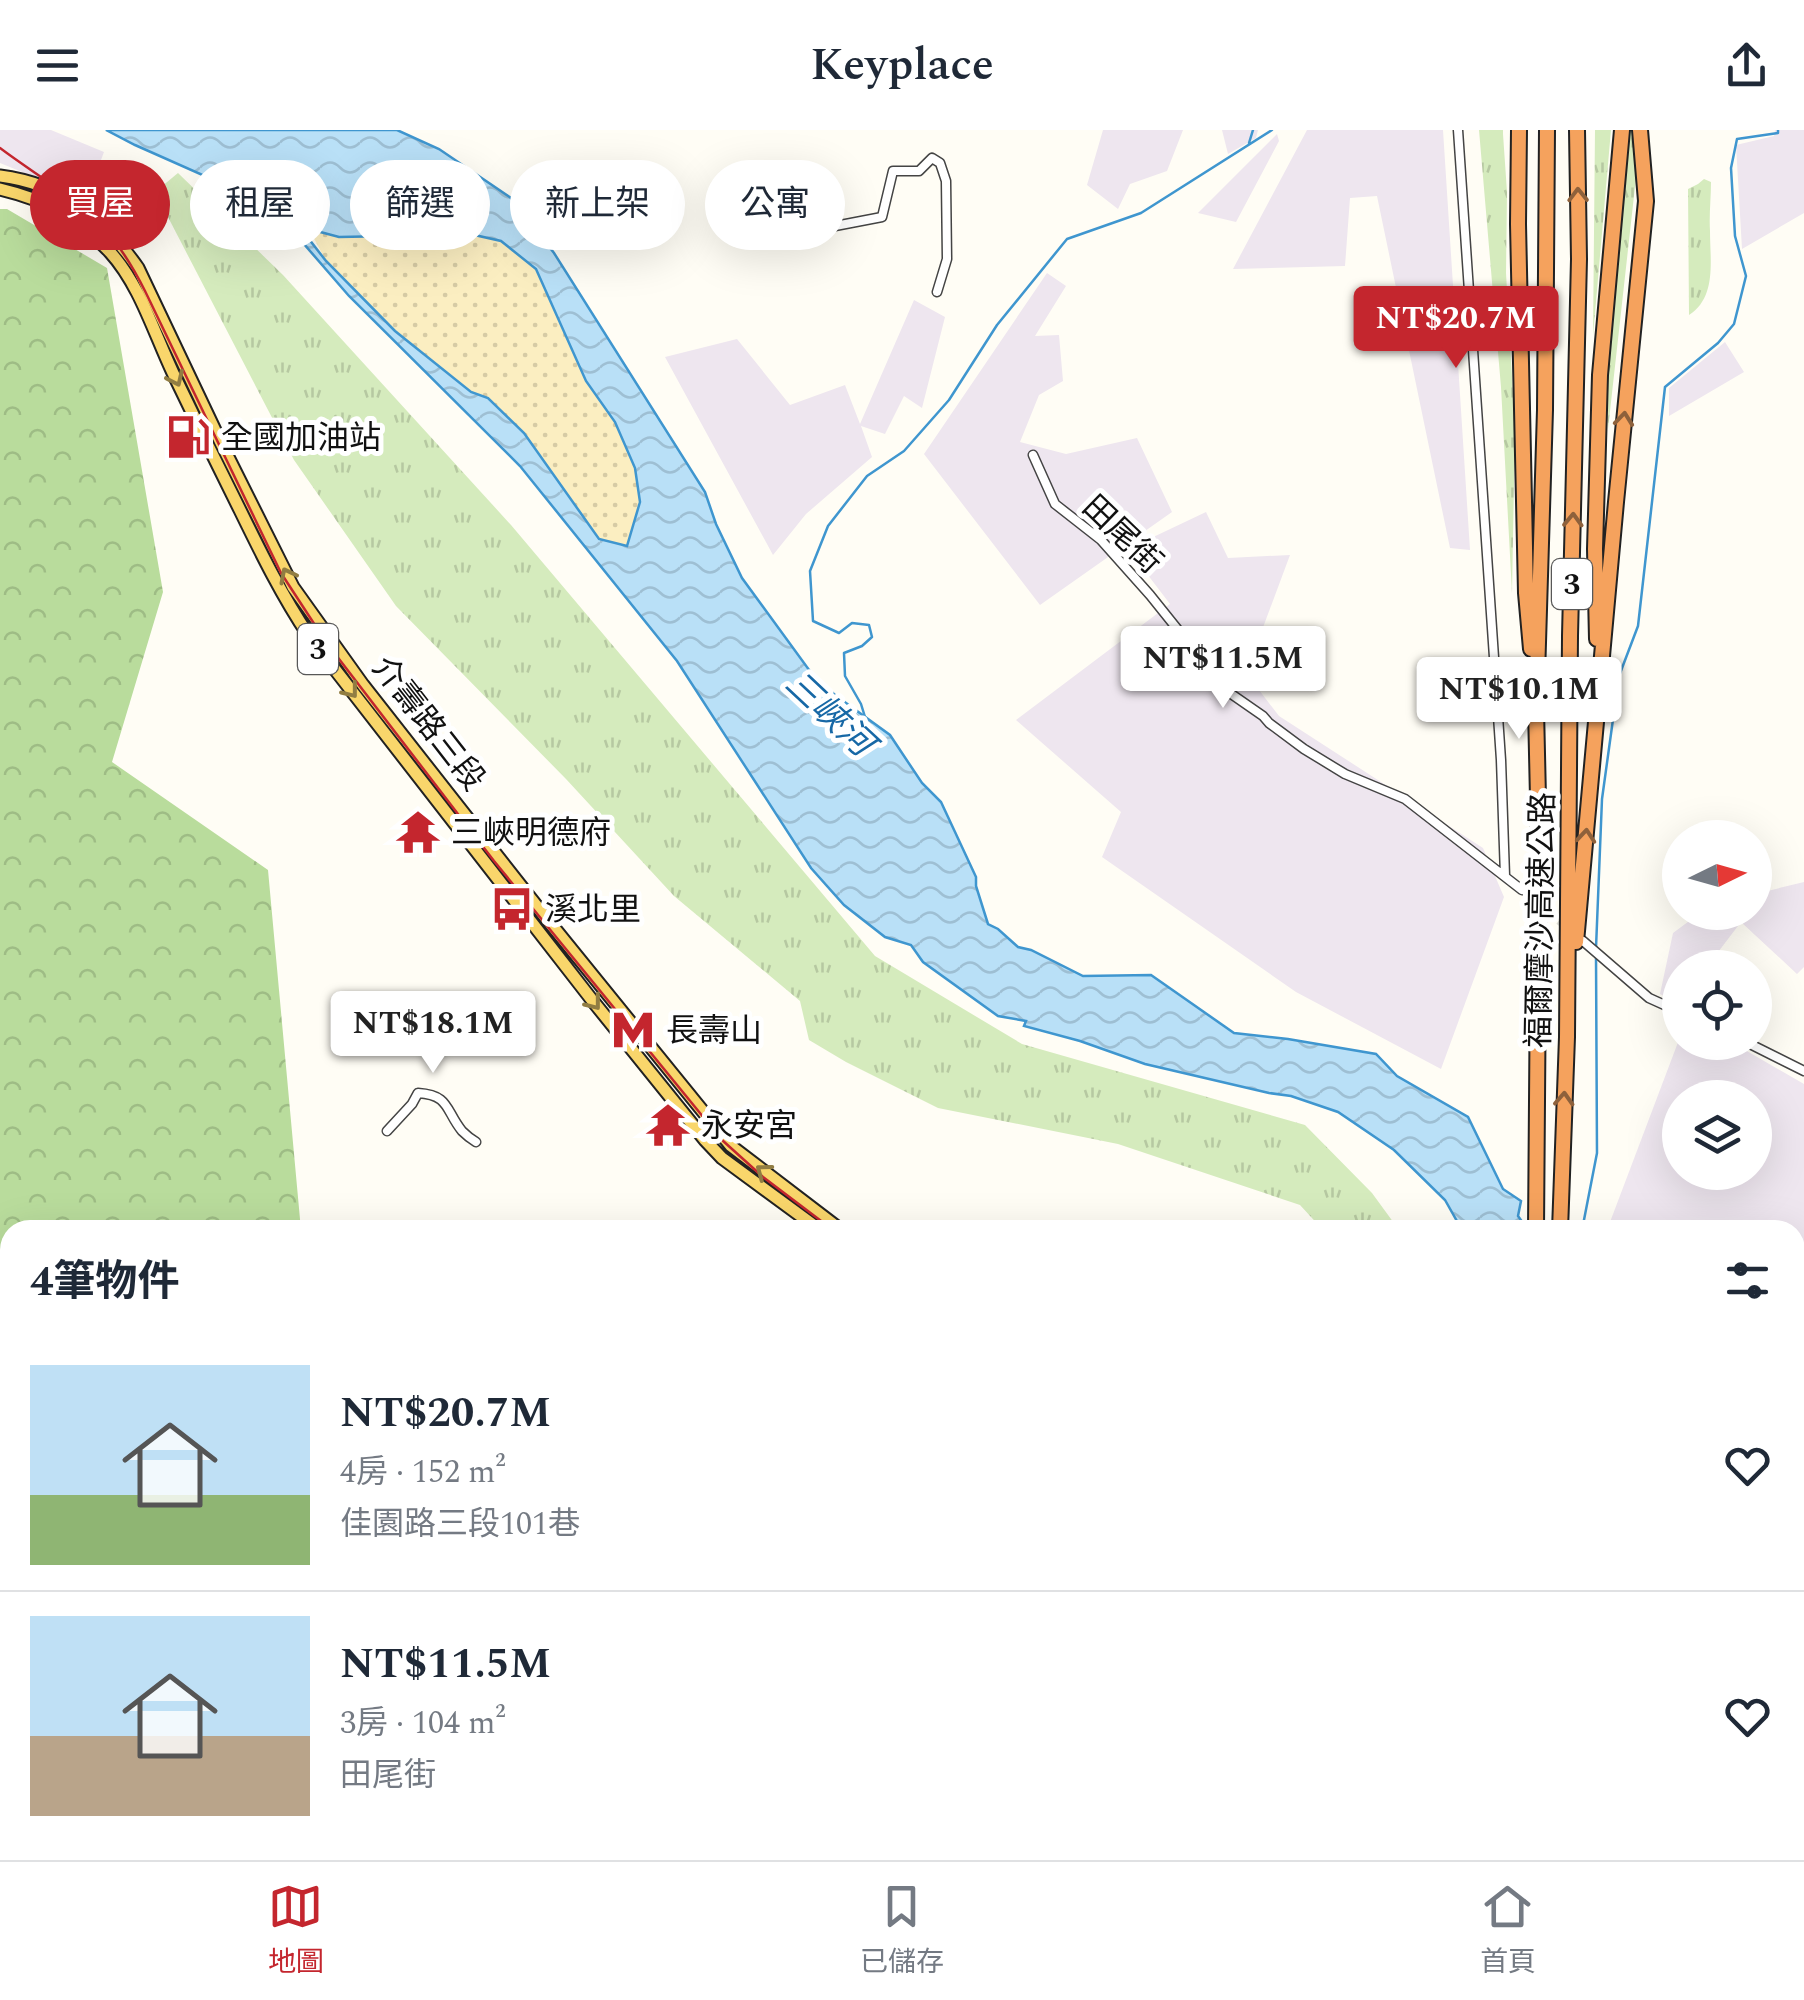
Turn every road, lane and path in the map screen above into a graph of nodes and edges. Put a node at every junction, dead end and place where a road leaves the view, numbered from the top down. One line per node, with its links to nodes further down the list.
1 (1458, 130): 16 (street)
2 (1510, 130): 11 (highway)
3 (1520, 130): 11 (highway)
4 (1548, 130): 14 (highway, 福爾摩沙高速公路 / 3)
5 (1577, 130): 20 (highway, 福爾摩沙高速公路 / 3, one-way to 5)
6 (1622, 130): 15 (highway)
7 (1640, 130): 15 (highway, one-way to 7)
8 (0, 173): 26 (main road, 介壽路三段 / 3, one-way to 8)
9 (0, 189): 25 (main road, 介壽路三段 / 3, one-way to 25)
10 (845, 224): 12 (street)
11 (1518, 224): 14 (highway)
12 (937, 292)
13 (1033, 455): 16 (street, 田尾街)
14 (1536, 709): 27 (highway, 福爾摩沙高速公路 / 3)
15 (1596, 725): 20 (highway, one-way to 15)
16 (1505, 876): 17 (street, 田尾街)
17 (1522, 890)
18 (1582, 941): 19 (street)
19 (1662, 1004)
20 (1567, 1038): 28 (highway, 福爾摩沙高速公路 / 3, one-way to 20)
21 (1772, 1055): 22 (street)
22 (1804, 1071)
23 (387, 1131): 24 (street)
24 (476, 1142)
25 (806, 1220)
26 (828, 1220)
27 (1536, 1220)
28 (1560, 1220)

